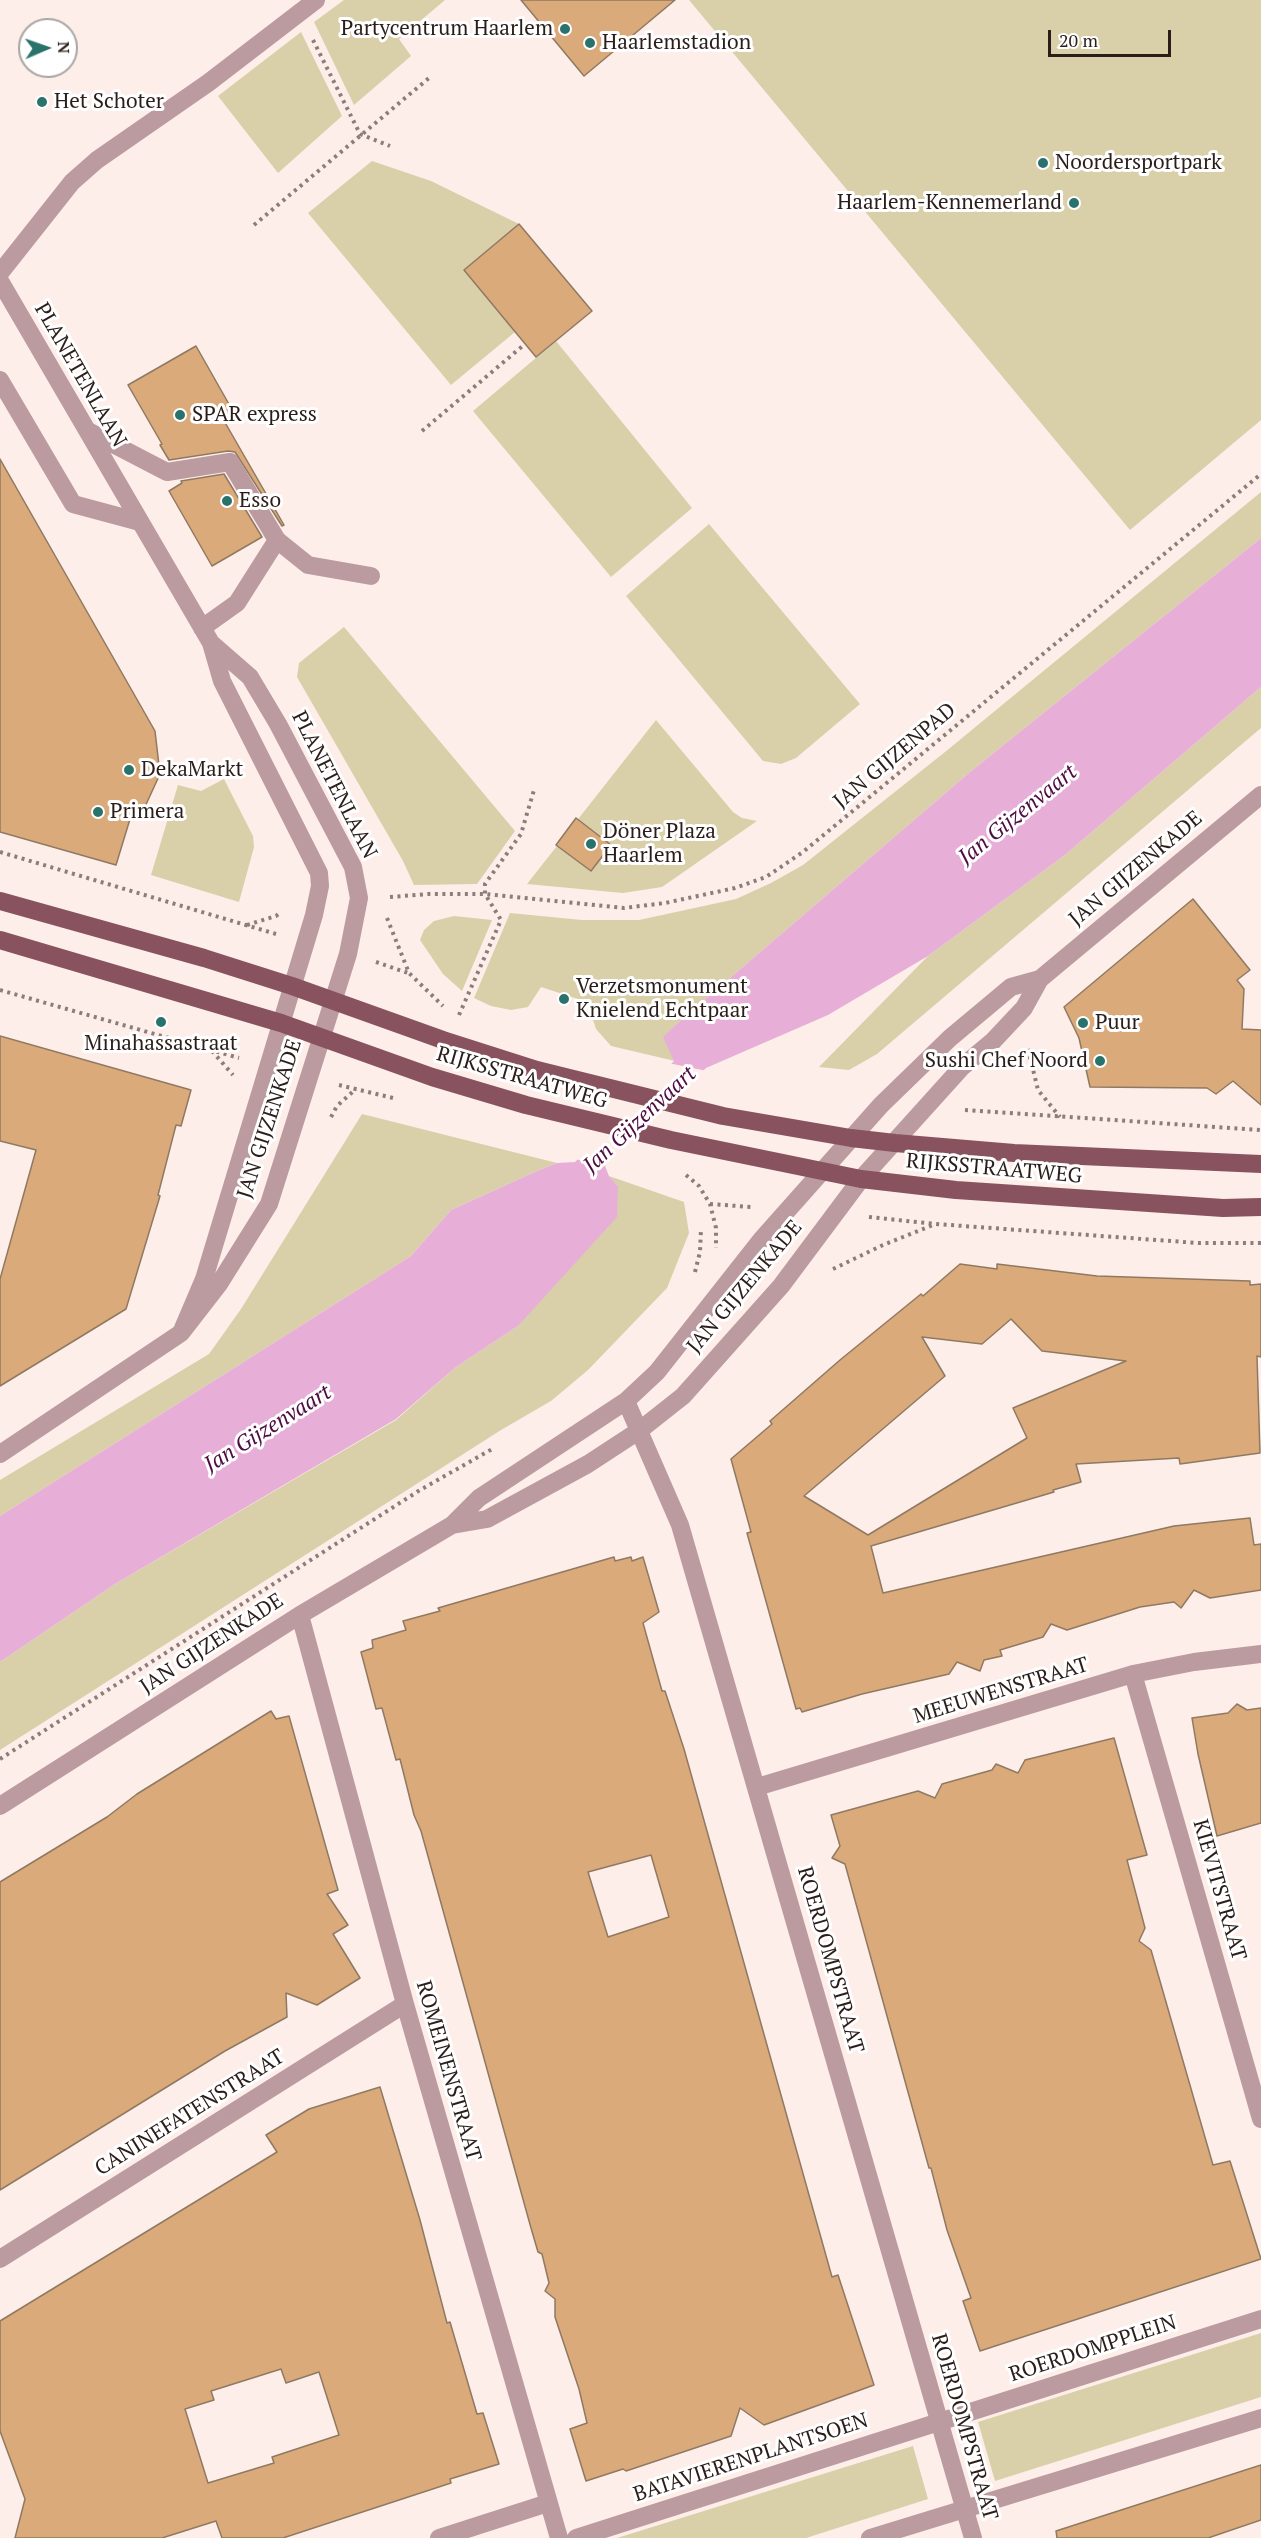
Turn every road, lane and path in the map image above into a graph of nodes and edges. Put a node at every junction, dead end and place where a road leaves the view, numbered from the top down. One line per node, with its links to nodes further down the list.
1 (316, 0): 2 (street)
2 (299, 13): 4 (path); 7 (street)
3 (429, 78): 4 (path)
4 (360, 134): 5 (path); 6 (path)
5 (390, 146)
6 (254, 225)
7 (0, 273)
8 (0, 281): 11 (street, PLANETENLAAN)
9 (525, 344): 12 (path)
10 (0, 380): 14 (street)
11 (87, 430): 14 (street, PLANETENLAAN); 15 (street)
12 (422, 431)
13 (1261, 474): 21 (path, JAN GIJZENPAD)
14 (140, 522): 17 (street, PLANETENLAAN)
15 (277, 540): 16 (street); 17 (street)
16 (371, 576)
17 (207, 635): 26 (street, PLANETENLAAN); 31 (street, PLANETENLAAN)
18 (534, 790): 21 (path)
19 (1261, 795): 28 (street, JAN GIJZENKADE)
20 (0, 852): 26 (path)
21 (485, 894): 22 (path, JAN GIJZENPAD); 33 (path)
22 (381, 897)
23 (0, 901): 29 (main road, RIJKSSTRAATWEG)
24 (386, 916): 27 (path)
25 (0, 940): 34 (main road, RIJKSSTRAATWEG)
26 (306, 942): 29 (street, PLANETENLAAN)
27 (409, 973)
28 (1040, 979): 32 (street, JAN GIJZENKADE); 40 (street, JAN GIJZENKADE)
29 (292, 986): 31 (main road, RIJKSSTRAATWEG); 34 (street, PLANETENLAAN)
30 (0, 990): 36 (path)
31 (333, 1001): 35 (street, PLANETENLAAN); 40 (main road, RIJKSSTRAATWEG)
32 (1024, 1008): 37 (street, JAN GIJZENKADE); 38 (path)
33 (457, 1019)
34 (281, 1023): 35 (main road, RIJKSSTRAATWEG); 36 (street, JAN GIJZENKADE)
35 (321, 1037): 43 (main road, RIJKSSTRAATWEG); 54 (street, JAN GIJZENKADE)
36 (268, 1068): 54 (street, JAN GIJZENKADE)
37 (927, 1108): 38 (path); 41 (street, JAN GIJZENKADE)
38 (1060, 1118): 39 (path)
39 (1261, 1130)
40 (851, 1138): 41 (main road, RIJKSSTRAATWEG); 43 (street, JAN GIJZENKADE)
41 (895, 1143): 42 (main road, RIJKSSTRAATWEG); 44 (street, JAN GIJZENKADE)
42 (1261, 1164)
43 (823, 1172): 44 (main road, RIJKSSTRAATWEG); 47 (street, JAN GIJZENKADE)
44 (861, 1179): 46 (main road, RIJKSSTRAATWEG); 48 (street, JAN GIJZENKADE)
45 (710, 1203): 47 (path)
46 (1261, 1207)
47 (791, 1209): 55 (street, JAN GIJZENKADE)
48 (834, 1213): 49 (path); 56 (street, JAN GIJZENKADE)
49 (936, 1224): 51 (path); 52 (path)
50 (701, 1229): 53 (path)
51 (1261, 1243)
52 (830, 1270)
53 (694, 1274)
54 (181, 1333): 58 (street, JAN GIJZENKADE)
55 (626, 1401): 56 (street, ROERDOMPSTRAAT); 59 (street, JAN GIJZENKADE)
56 (640, 1430): 59 (street, JAN GIJZENKADE); 64 (street, ROERDOMPSTRAAT)
57 (502, 1444): 63 (path)
58 (0, 1454)
59 (452, 1525): 60 (street, JAN GIJZENKADE)
60 (300, 1615): 65 (street, JAN GIJZENKADE); 66 (street, ROMEINENSTRAAT)
61 (1261, 1654): 62 (street, MEEUWENSTRAAT)
62 (1133, 1674): 64 (street, MEEUWENSTRAAT); 67 (street, KIEVITSTRAAT)
63 (0, 1759)
64 (757, 1787): 71 (street, ROERDOMPSTRAAT)
65 (0, 1806)
66 (405, 2004): 68 (street, CANINEFATENSTRAAT); 72 (street, ROMEINENSTRAAT)
67 (1261, 2119)
68 (0, 2259)
69 (1261, 2319): 71 (street, ROERDOMPPLEIN)
70 (1261, 2418): 73 (street)
71 (939, 2421): 73 (street, ROERDOMPSTRAAT); 76 (street, BATAVIERENPLANTSOEN)
72 (548, 2503): 74 (street); 75 (street, ROMEINENSTRAAT)
73 (965, 2509): 77 (street); 78 (street, ROERDOMPSTRAAT)
74 (439, 2538)
75 (559, 2538)
76 (576, 2538)
77 (870, 2538)
78 (973, 2538)

